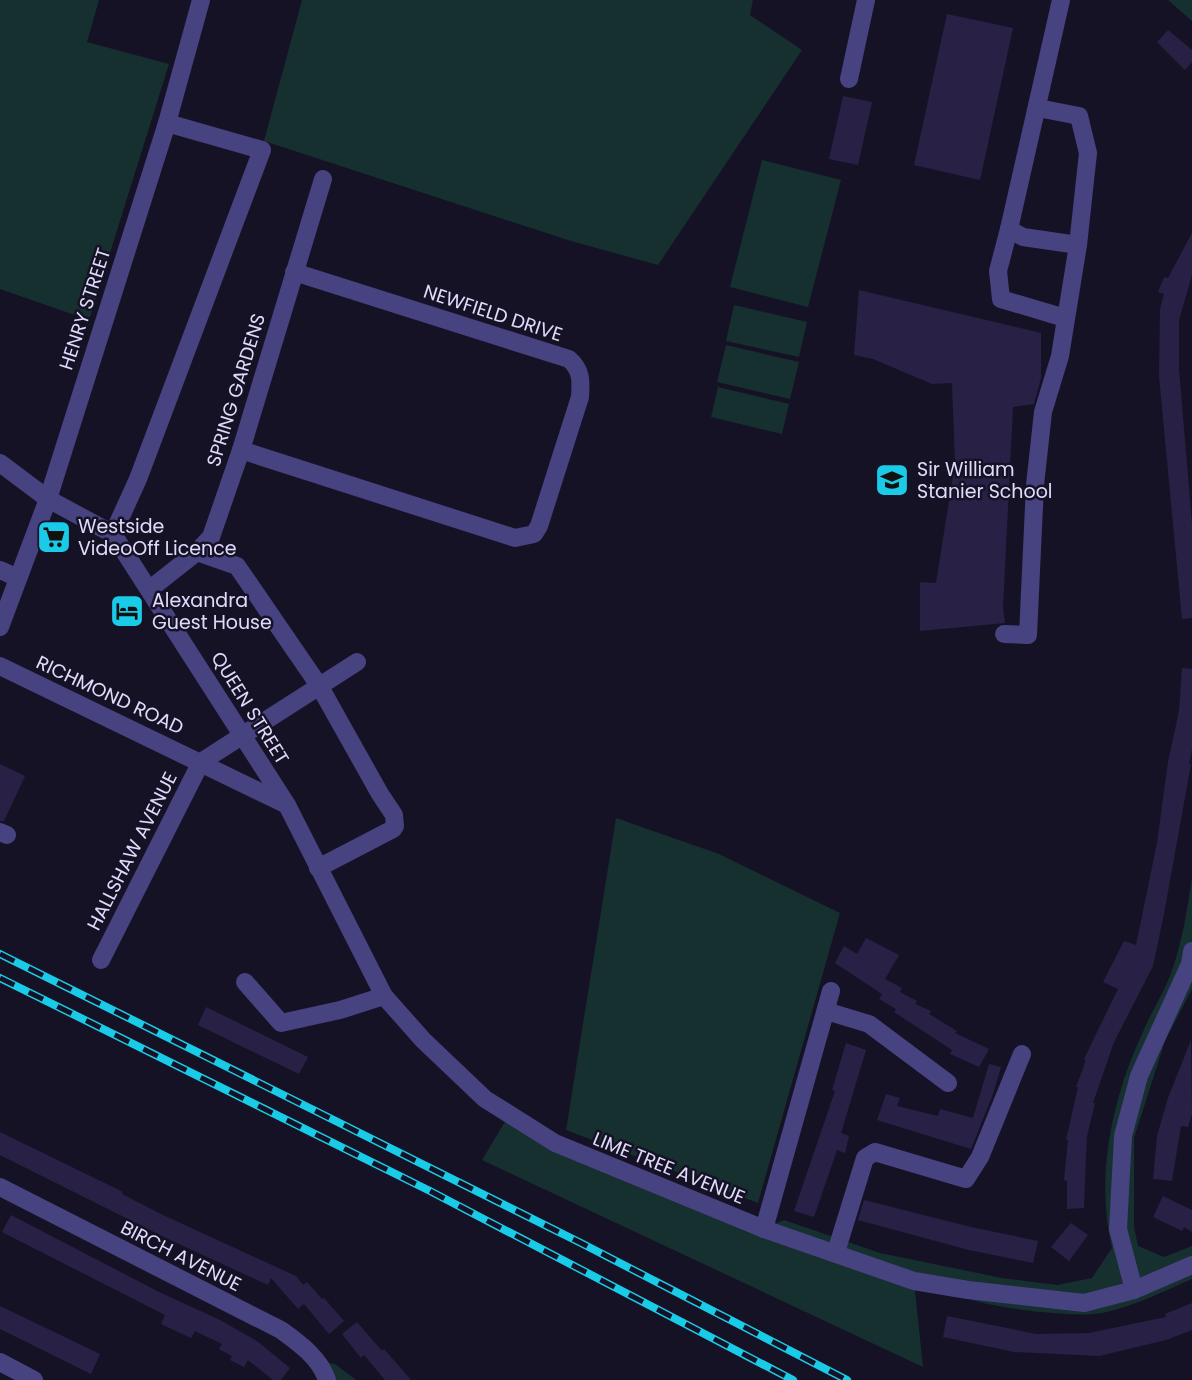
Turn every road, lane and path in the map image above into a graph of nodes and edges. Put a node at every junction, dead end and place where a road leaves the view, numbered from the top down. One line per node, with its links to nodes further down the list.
1 (201, 0): 6 (street, HENRY STREET)
2 (866, 0): 4 (street)
3 (1061, 0): 5 (street)
4 (849, 79)
5 (1038, 108): 8 (street); 9 (street)
6 (167, 123): 14 (street, HENRY STREET); 15 (street)
7 (323, 178): 10 (street, SPRING GARDENS)
8 (1009, 229): 9 (street); 11 (street)
9 (1078, 245): 11 (street)
10 (294, 272): 12 (street, SPRING GARDENS); 12 (street, NEWFIELD DRIVE)
11 (1065, 318): 21 (street)
12 (241, 450): 16 (street, SPRING GARDENS)
13 (0, 463): 14 (street, QUEEN STREET)
14 (48, 499): 15 (street, QUEEN STREET); 18 (street, HENRY STREET)
15 (113, 534): 19 (street, QUEEN STREET)
16 (197, 552): 19 (street, SPRING GARDENS); 24 (street)
17 (0, 570): 18 (street)
18 (18, 578): 20 (street, HENRY STREET)
19 (150, 589): 25 (street, QUEEN STREET)
20 (0, 627)
21 (1004, 634)
22 (357, 662): 24 (street)
23 (0, 666): 26 (street, RICHMOND ROAD)
24 (320, 687): 25 (street); 28 (street)
25 (243, 736): 26 (street); 27 (street, QUEEN STREET)
26 (201, 762): 27 (street, RICHMOND ROAD); 30 (street, HALLSHAW AVENUE)
27 (287, 805): 28 (street, LIME TREE AVENUE)
28 (318, 868): 33 (street, LIME TREE AVENUE)
29 (1192, 951): 41 (street)
30 (101, 960)
31 (245, 982): 33 (street)
32 (831, 991): 34 (street)
33 (384, 996): 38 (street, LIME TREE AVENUE)
34 (827, 1011): 36 (street); 38 (street)
35 (1022, 1054): 39 (street)
36 (948, 1083)
37 (0, 1187): 44 (street, BIRCH AVENUE)
38 (764, 1229): 39 (street, LIME TREE AVENUE)
39 (836, 1252): 41 (street, LIME TREE AVENUE)
40 (1192, 1265): 41 (street, LIME TREE AVENUE)
41 (1134, 1290)
42 (0, 1363): 43 (street)
43 (34, 1380)
44 (327, 1380)

